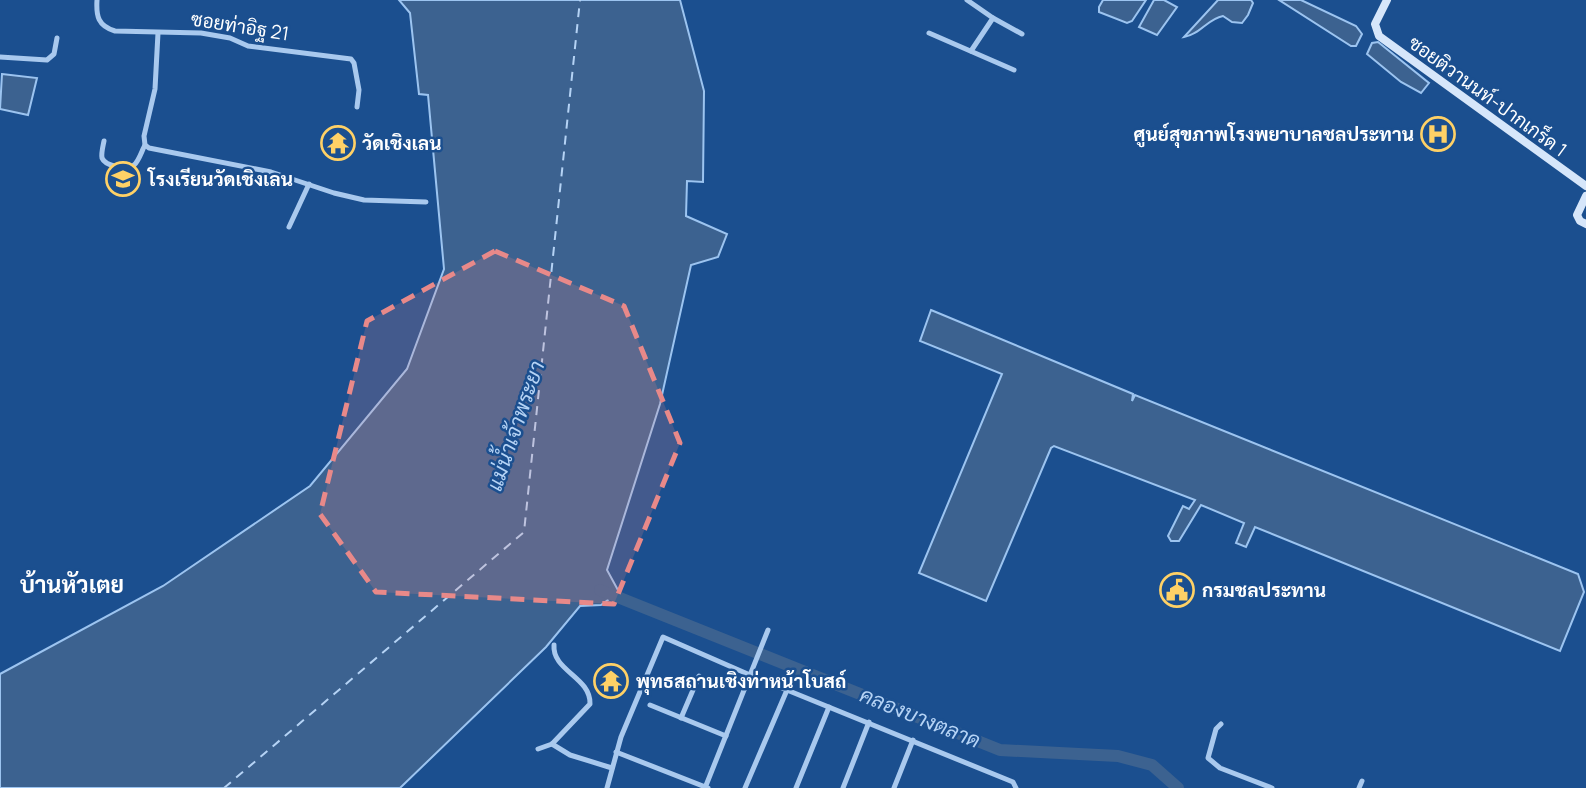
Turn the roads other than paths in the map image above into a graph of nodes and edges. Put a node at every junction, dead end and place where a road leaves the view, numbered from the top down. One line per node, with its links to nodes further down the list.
1 (97, 0): 5 (street, ซอยท่าอิฐ 21)
2 (967, 0): 4 (street)
3 (1387, 0): 16 (street, ซอยติวานนท์-ปากเกร็ด 1)
4 (992, 18): 7 (street); 9 (street)
5 (158, 33): 12 (street, ซอยท่าอิฐ 21); 14 (street)
6 (929, 33): 9 (street)
7 (1022, 34)
8 (57, 38): 10 (street)
9 (971, 51): 11 (street)
10 (0, 57)
11 (1014, 70)
12 (357, 107)
13 (104, 141): 14 (street)
14 (145, 145): 15 (street)
15 (309, 184): 18 (street); 20 (street)
16 (1586, 186)
17 (1586, 196): 19 (street)
18 (426, 202)
19 (1586, 224)
20 (289, 227)
21 (768, 630): 23 (street)
22 (554, 645): 33 (street)
23 (750, 675): 25 (street); 31 (street); 35 (street)
24 (699, 676): 28 (street)
25 (787, 690): 27 (street); 40 (street)
26 (650, 705): 28 (street)
27 (829, 706): 29 (street); 41 (street)
28 (681, 718): 31 (street)
29 (869, 722): 32 (street); 42 (street)
30 (1221, 724): 45 (street)
31 (726, 736): 39 (street)
32 (913, 740): 43 (street); 44 (street)
33 (552, 744): 34 (street); 36 (street)
34 (538, 749)
35 (616, 752): 36 (street); 39 (street)
36 (612, 768): 38 (street)
37 (1362, 781): 46 (street)
38 (607, 788)
39 (706, 788)
40 (745, 788)
41 (796, 788)
42 (843, 788)
43 (894, 788)
44 (1016, 788)
45 (1272, 788)
46 (1359, 788)

